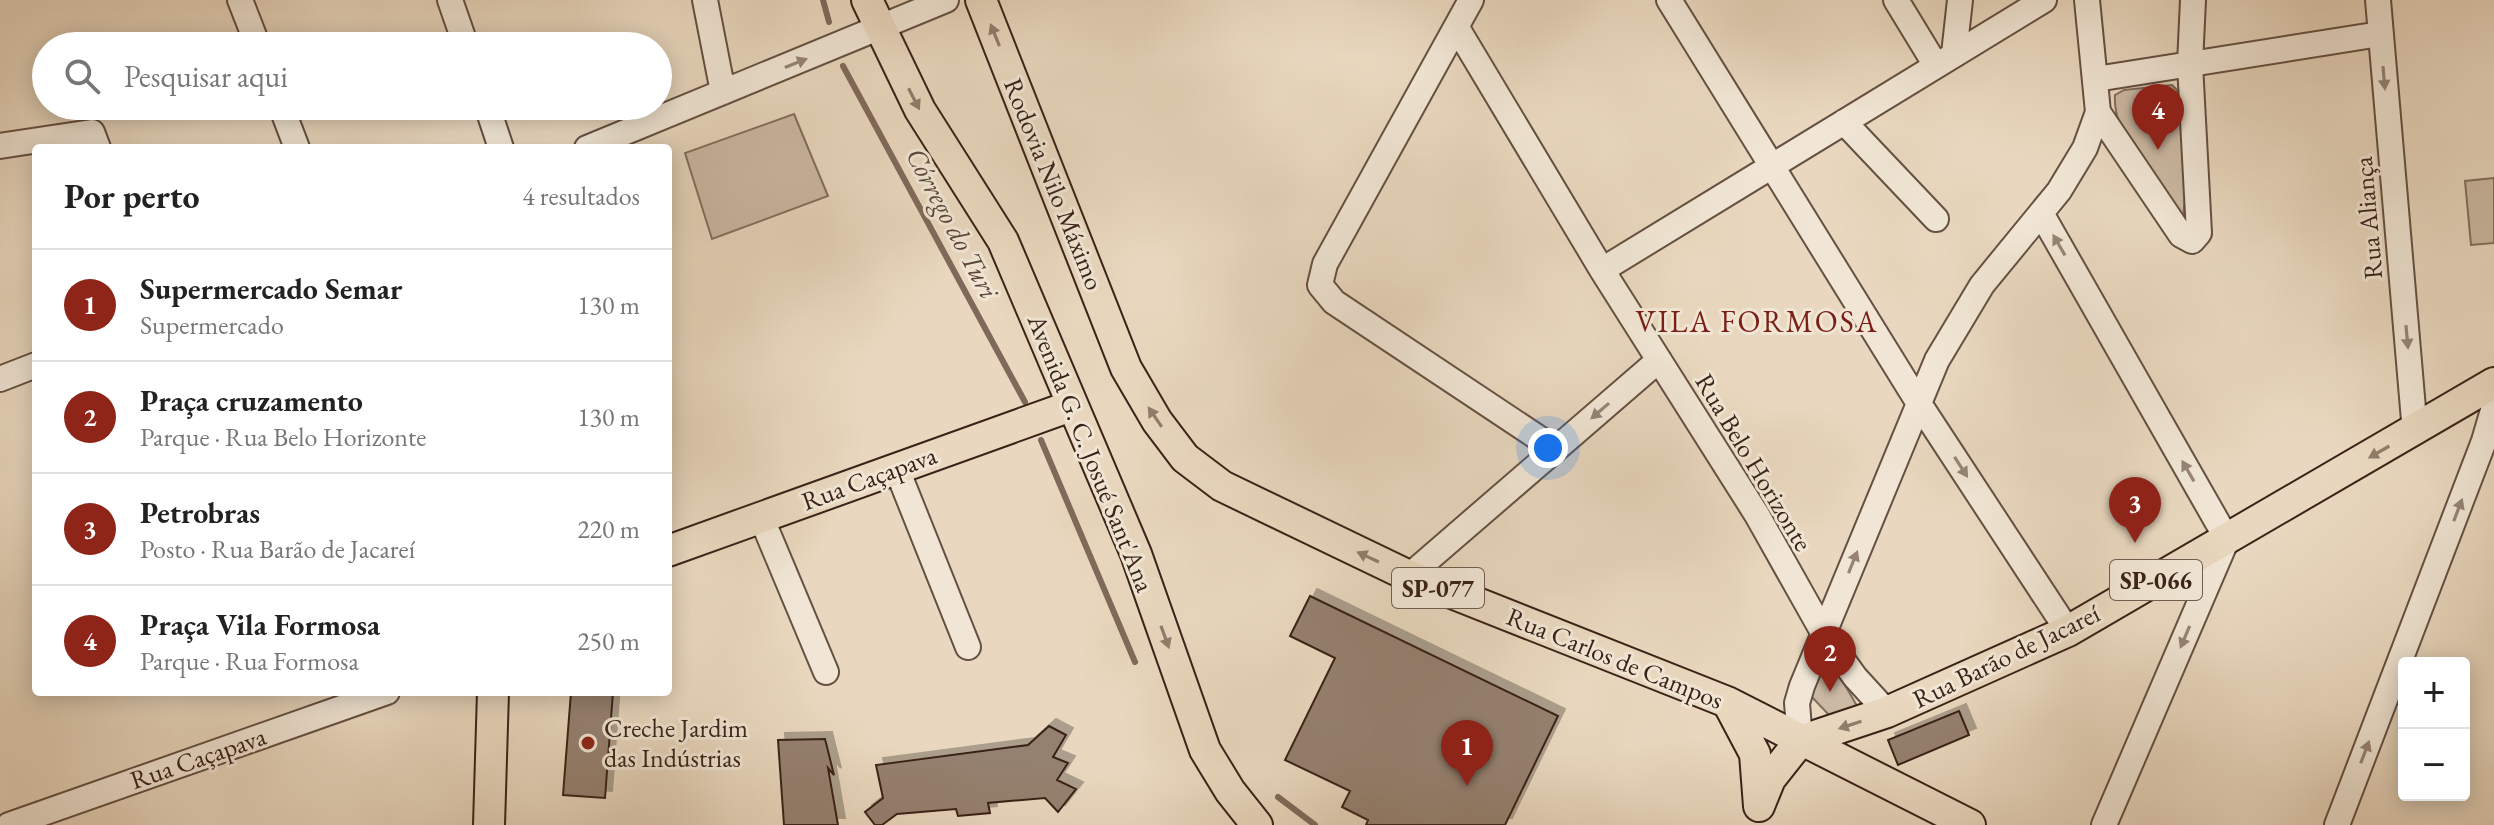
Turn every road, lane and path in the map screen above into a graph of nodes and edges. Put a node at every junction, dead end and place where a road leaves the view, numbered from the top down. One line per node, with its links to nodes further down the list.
1 (240, 0): 17 (street)
2 (450, 0): 18 (street)
3 (705, 0): 23 (street)
4 (867, 0): 16 (main road, Avenida G. C. Josué Sant'Ana)
5 (946, 0): 16 (street)
6 (981, 0): 41 (main road, Rodovia Nilo Máximo / SP-077, one-way to 6)
7 (1471, 0): 15 (street)
8 (1669, 0): 35 (street)
9 (1896, 0): 20 (street)
10 (1960, 0): 20 (street)
11 (2044, 0): 20 (street)
12 (2087, 0): 22 (street)
13 (2193, 0): 21 (street)
14 (2378, 0): 19 (street, Rua Aliança)
15 (1457, 28): 38 (street, Rua Belo Horizonte); 48 (street)
16 (879, 29): 23 (street, one-way to 16); 45 (main road, Avenida G. C. Josué Sant'Ana, one-way to 45)
17 (253, 32)
18 (461, 32)
19 (2380, 34): 21 (street); 47 (street, Rua Aliança, one-way to 47)
20 (1944, 59): 29 (street)
21 (2190, 64): 22 (street); 24 (street)
22 (2096, 79): 24 (street)
23 (723, 92): 25 (street)
24 (2098, 112): 36 (street)
25 (672, 113)
26 (286, 120): 31 (street)
27 (492, 120): 32 (street)
28 (655, 120): 33 (street)
29 (1844, 122): 35 (street); 37 (street)
30 (96, 144): 34 (street)
31 (295, 144)
32 (500, 144)
33 (597, 144)
34 (0, 146)
35 (1773, 165): 38 (street); 44 (street)
36 (2041, 213): 44 (street); 51 (street, one-way to 36)
37 (1936, 219)
38 (1602, 270): 39 (street, Rua Belo Horizonte)
39 (1659, 360): 48 (street, one-way to 48); 55 (street, Rua Belo Horizonte)
40 (32, 367): 42 (street)
41 (1126, 368): 53 (main road, Rua Carlos de Campos / SP-077, one-way to 41)
42 (0, 379)
43 (2494, 383): 47 (main road, Rua Barão de Jacareí / SP-066)
44 (1918, 402): 54 (street, one-way to 54); 55 (street, one-way to 44)
45 (1071, 406): 49 (main road, Rua Caçapava); 66 (main road, Avenida G. C. Josué Sant'Ana, one-way to 66)
46 (2494, 407): 69 (street, one-way to 46)
47 (2415, 432): 51 (main road, Rua Barão de Jacareí / SP-066, one-way to 51)
48 (1555, 449): 53 (street)
49 (896, 467): 50 (main road, Rua Caçapava); 56 (street)
50 (761, 517): 52 (main road, Rua Caçapava); 57 (street)
51 (2227, 539): 54 (main road, Rua Barão de Jacareí / SP-066); 68 (street, one-way to 68)
52 (672, 550)
53 (1409, 576): 60 (main road, Rua Carlos de Campos / SP-077)
54 (2068, 631): 61 (main road, Rua Barão de Jacareí / SP-066)
55 (1824, 634): 61 (street, Rua Belo Horizonte); 62 (street)
56 (968, 647)
57 (826, 672)
58 (376, 696): 64 (street, Rua Caçapava)
59 (493, 696): 65 (main road)
60 (1727, 702): 62 (main road, Rua Carlos de Campos / SP-077); 63 (main road)
61 (1887, 712): 62 (main road, Rua Barão de Jacareí / SP-066, one-way to 62)
62 (1800, 741): 63 (main road); 67 (main road, Rua Carlos de Campos)
63 (1755, 816)
64 (9, 825)
65 (489, 825)
66 (1257, 825)
67 (1970, 825)
68 (2104, 825)
69 (2337, 825)

